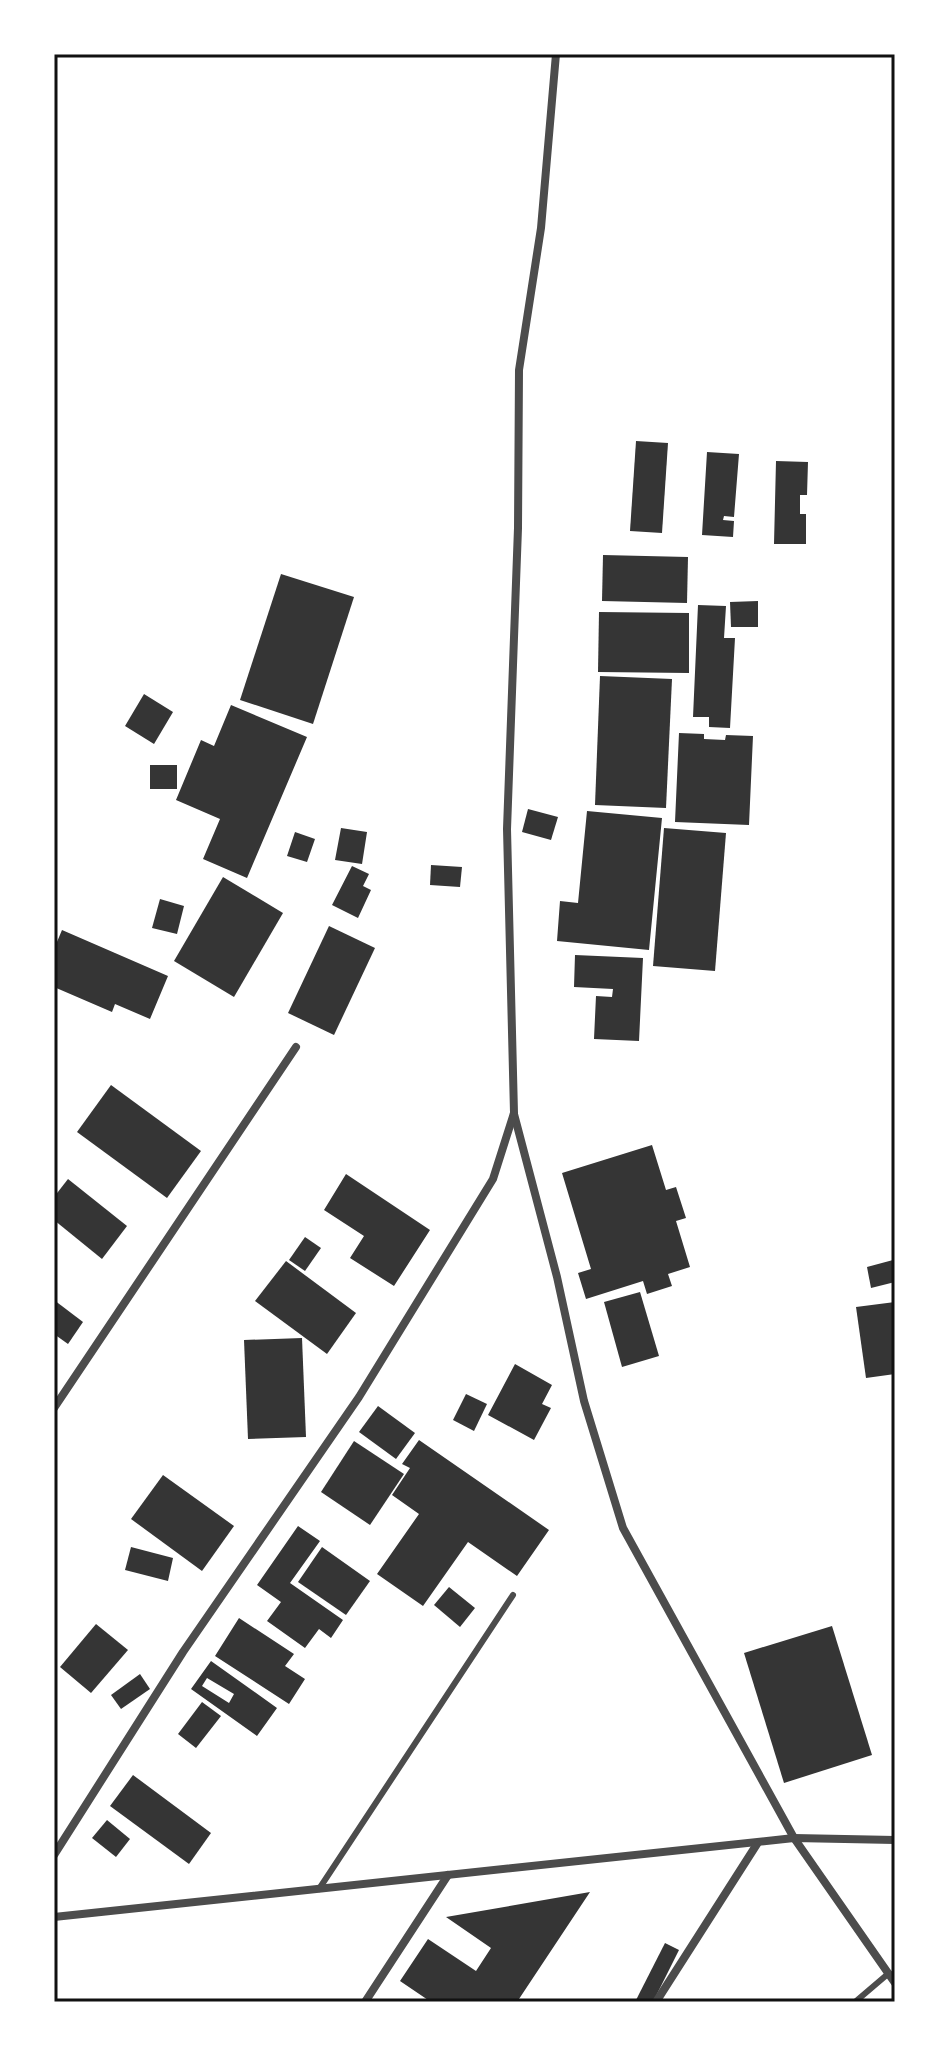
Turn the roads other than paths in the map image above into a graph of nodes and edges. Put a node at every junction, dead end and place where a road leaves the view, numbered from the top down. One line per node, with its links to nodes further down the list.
1 (556, 54): 3 (street)
2 (296, 1047): 4 (street)
3 (514, 1113): 6 (street); 9 (street)
4 (54, 1408)
5 (513, 1595): 11 (lane)
6 (794, 1838): 7 (street); 8 (street); 13 (street)
7 (895, 1840)
8 (757, 1844): 10 (street); 16 (street)
9 (54, 1855)
10 (448, 1875): 11 (street); 15 (street)
11 (319, 1889): 12 (street)
12 (54, 1917)
13 (889, 1973): 14 (street); 17 (lane)
14 (895, 1983)
15 (365, 2002)
16 (656, 2002)
17 (855, 2002)

